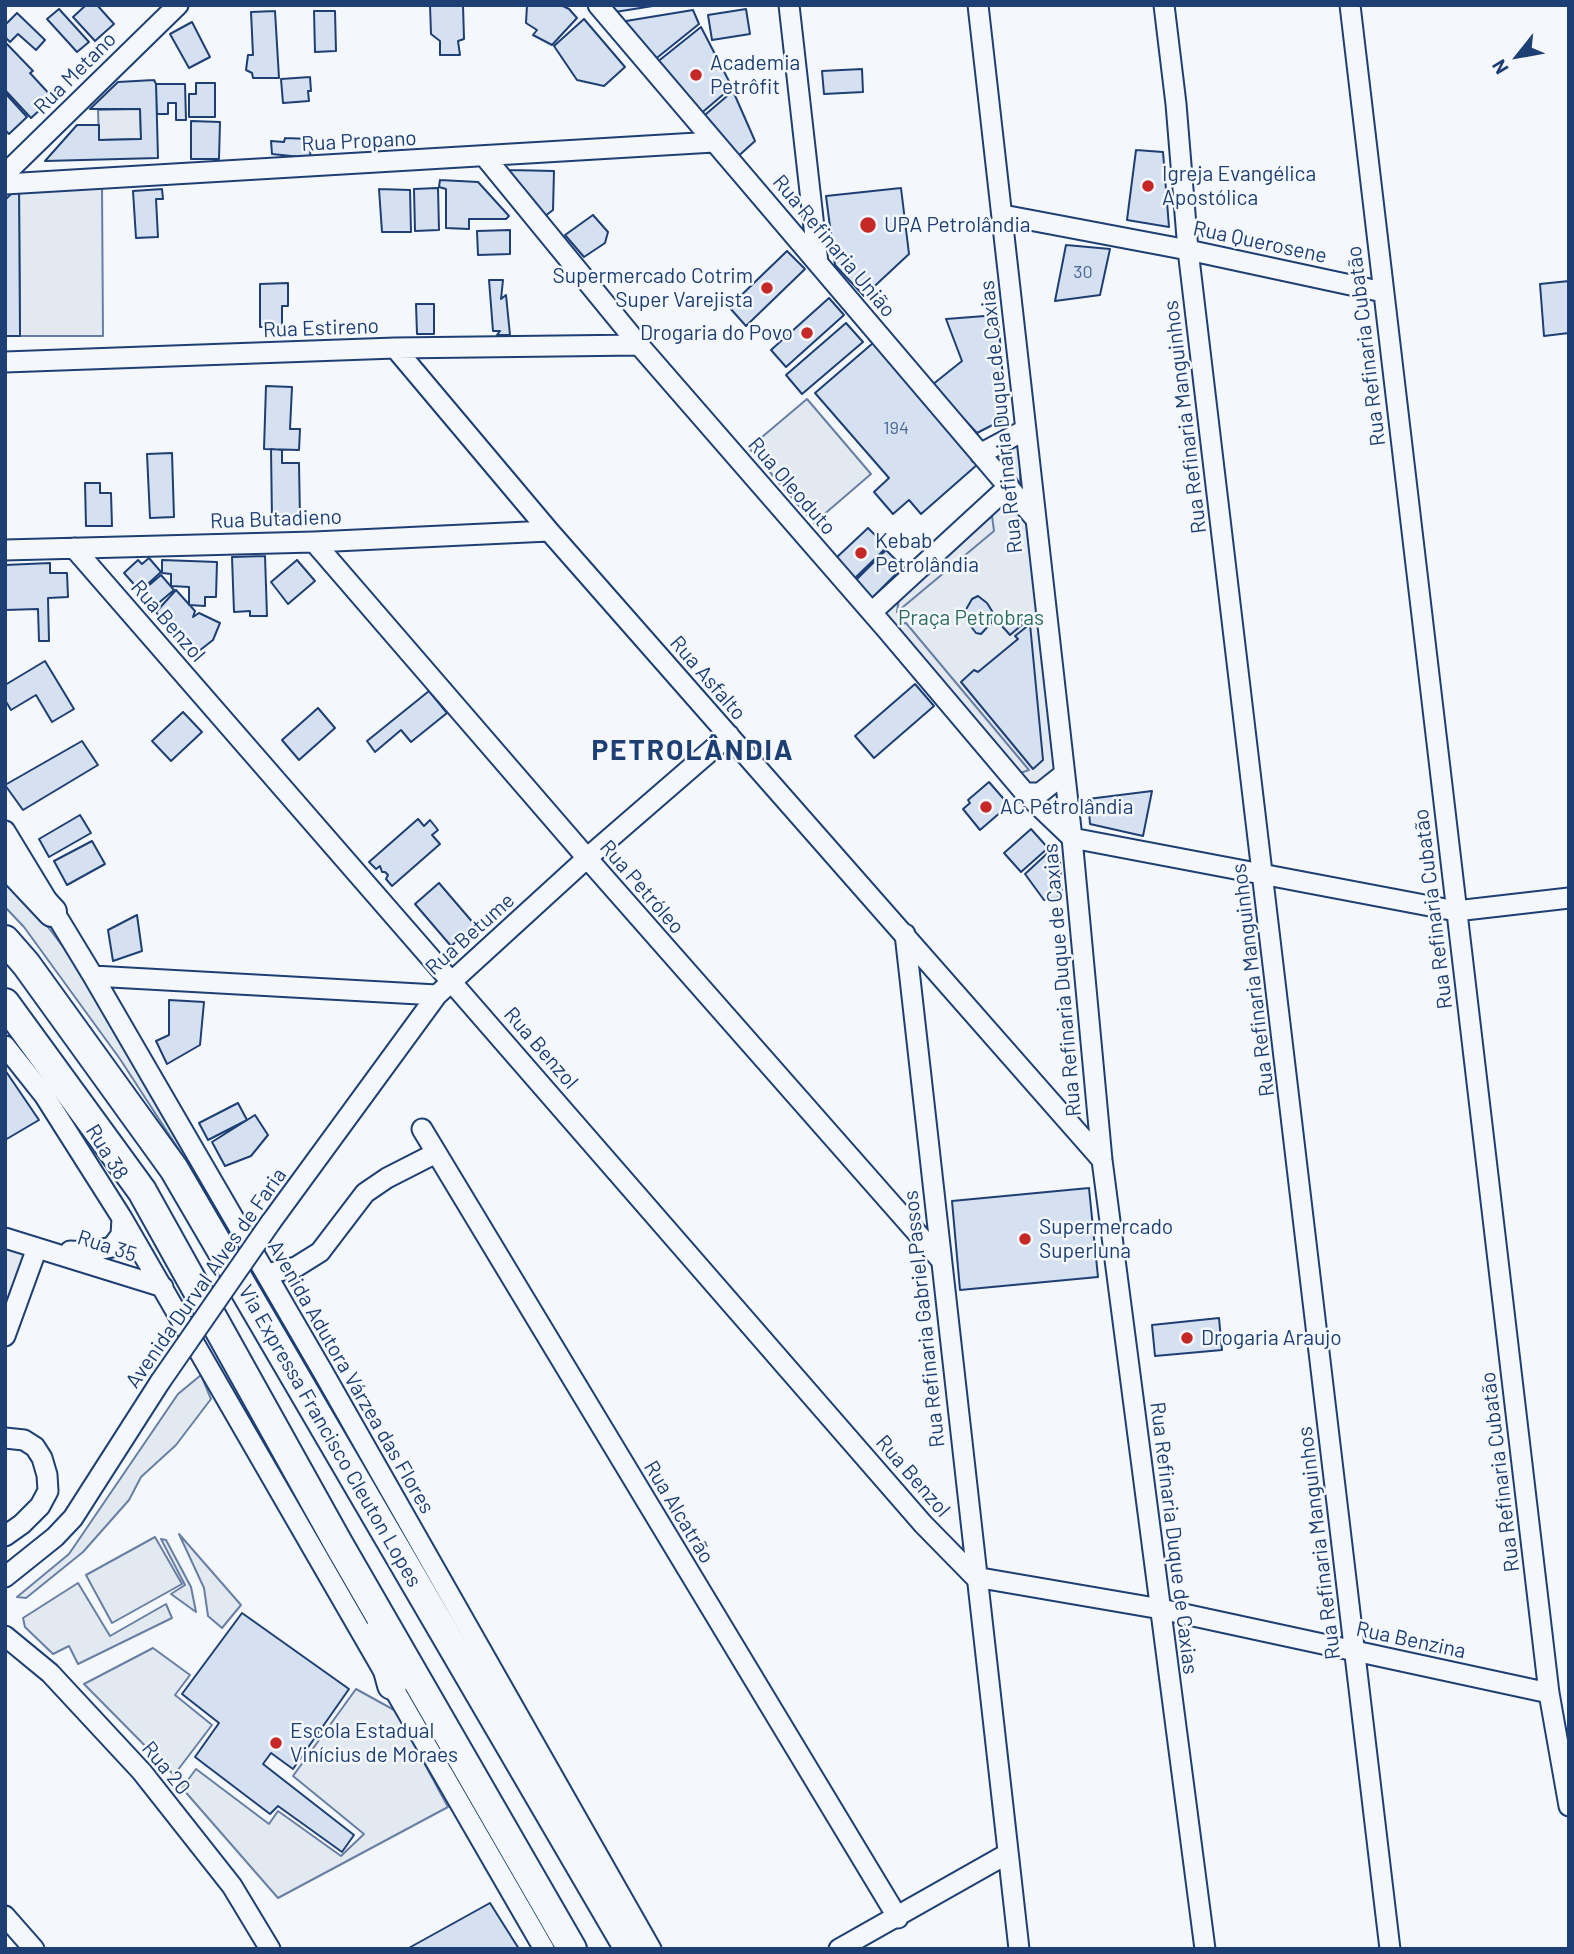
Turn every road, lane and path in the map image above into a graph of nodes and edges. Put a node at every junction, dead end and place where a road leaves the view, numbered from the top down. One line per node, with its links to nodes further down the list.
1 (178, 5): 9 (street, Rua Metano)
2 (598, 5): 7 (street, Rua Refinaria União)
3 (789, 5): 13 (street)
4 (978, 5): 11 (street, Rua Refinaria Duque de Caxias)
5 (1164, 5): 12 (street, Rua Refinaria Manguinhos)
6 (1350, 5): 14 (street, Rua Refinaria Cubatão)
7 (715, 142): 8 (street, Rua Propano); 13 (street, Rua Refinaria União)
8 (485, 157): 10 (street, Rua Propano); 15 (street, Rua Oleoduto)
9 (5, 174)
10 (5, 184)
11 (1003, 215): 12 (street, Rua Querosene); 18 (street, Rua Refinaria Duque de Caxias)
12 (1188, 250): 14 (street, Rua Querosene); 34 (street, Rua Refinaria Manguinhos)
13 (818, 263): 19 (street, Rua Refinaria União)
14 (1383, 292): 36 (street, Rua Refinaria Cubatão)
15 (639, 345): 16 (street, Rua Estireno); 26 (street, Rua Oleoduto)
16 (395, 348): 17 (street, Rua Estireno); 22 (street, Rua Asfalto)
17 (5, 362)
18 (1025, 430): 19 (street); 21 (street, Rua Refinaria Duque de Caxias)
19 (981, 454): 20 (street, Rua Refinaria União)
20 (1009, 486): 21 (street, Rua Refinaria União); 26 (street)
21 (1034, 517): 28 (street, Rua Refinaria Duque de Caxias)
22 (548, 531): 23 (street, Rua Butadieno); 27 (street, Rua Asfalto)
23 (314, 542): 24 (street, Rua Butadieno); 32 (street, Rua Petróleo)
24 (74, 548): 25 (street, Rua Butadieno); 41 (street, Rua Benzol)
25 (5, 550)
26 (872, 612): 29 (street, Rua Oleoduto)
27 (729, 735): 32 (street, Rua Betume); 38 (street, Rua Asfalto)
28 (1065, 774): 29 (street); 31 (street, Rua Refinaria Duque de Caxias)
29 (1025, 793): 31 (street, Rua Oleoduto)
30 (5, 831): 37 (street, Avenida Adutora Várzea das Flores)
31 (1072, 838): 34 (street); 47 (street, Rua Refinaria Duque de Caxias)
32 (587, 858): 41 (street, Rua Betume); 51 (street, Rua Petróleo)
33 (5, 862): 37 (highway)
34 (1263, 874): 36 (street); 62 (street, Rua Refinaria Manguinhos)
35 (1569, 898): 36 (street)
36 (1456, 911): 64 (street, Rua Refinaria Cubatão)
37 (52, 912): 40 (street, Avenida Adutora Várzea das Flores)
38 (905, 934): 47 (street, Rua Asfalto); 51 (street, Rua Refinaria Gabriel Passos)
39 (5, 940): 73 (highway, Via Expressa Francisco Cleuton Lopes)
40 (93, 976): 42 (street, Rua Betume); 52 (street, Avenida Adutora Várzea das Flores)
41 (453, 981): 42 (street, Rua Betume); 58 (street, Rua Benzol)
42 (437, 995): 57 (street, Avenida Durval Alves de Faria, bridge)
43 (5, 1003): 59 (highway, Via Expressa Francisco Cleuton Lopes)
44 (5, 1046): 48 (street, Rua 38)
45 (422, 1129): 46 (street, Rua Alcatrão)
46 (436, 1153): 52 (street); 68 (street, Rua Alcatrão)
47 (1102, 1160): 60 (street, Rua Refinaria Duque de Caxias)
48 (122, 1218): 50 (street, Rua 35); 53 (street, Rua 38)
49 (5, 1238): 50 (street, Rua 35)
50 (37, 1248): 53 (street, Rua 35); 54 (street)
51 (940, 1259): 58 (street, Rua Refinaria Gabriel Passos)
52 (267, 1274): 74 (street, Avenida Adutora Várzea das Flores)
53 (163, 1287): 63 (street)
54 (5, 1336)
55 (5, 1438): 56 (street)
56 (5, 1536)
57 (5, 1577)
58 (975, 1577): 60 (street, Rua Benzina); 66 (street, Rua Refinaria Gabriel Passos)
59 (367, 1593): 63 (highway); 72 (highway, Via Expressa Francisco Cleuton Lopes)
60 (1161, 1609): 62 (street, Rua Benzina); 77 (street, Rua Refinaria Duque de Caxias)
61 (5, 1636): 70 (street, Rua 20)
62 (1355, 1651): 64 (street, Rua Benzina); 78 (street, Rua Refinaria Manguinhos)
63 (392, 1685): 71 (street)
64 (1549, 1693): 65 (street, Rua Refinaria Cubatão)
65 (1569, 1806)
66 (1007, 1854): 68 (street); 76 (street, Rua Refinaria Gabriel Passos)
67 (5, 1916): 69 (street)
68 (898, 1918): 75 (street)
69 (34, 1949)
70 (270, 1949)
71 (544, 1949)
72 (572, 1949)
73 (629, 1949)
74 (651, 1949)
75 (839, 1949)
76 (1019, 1949)
77 (1205, 1949)
78 (1390, 1949)

